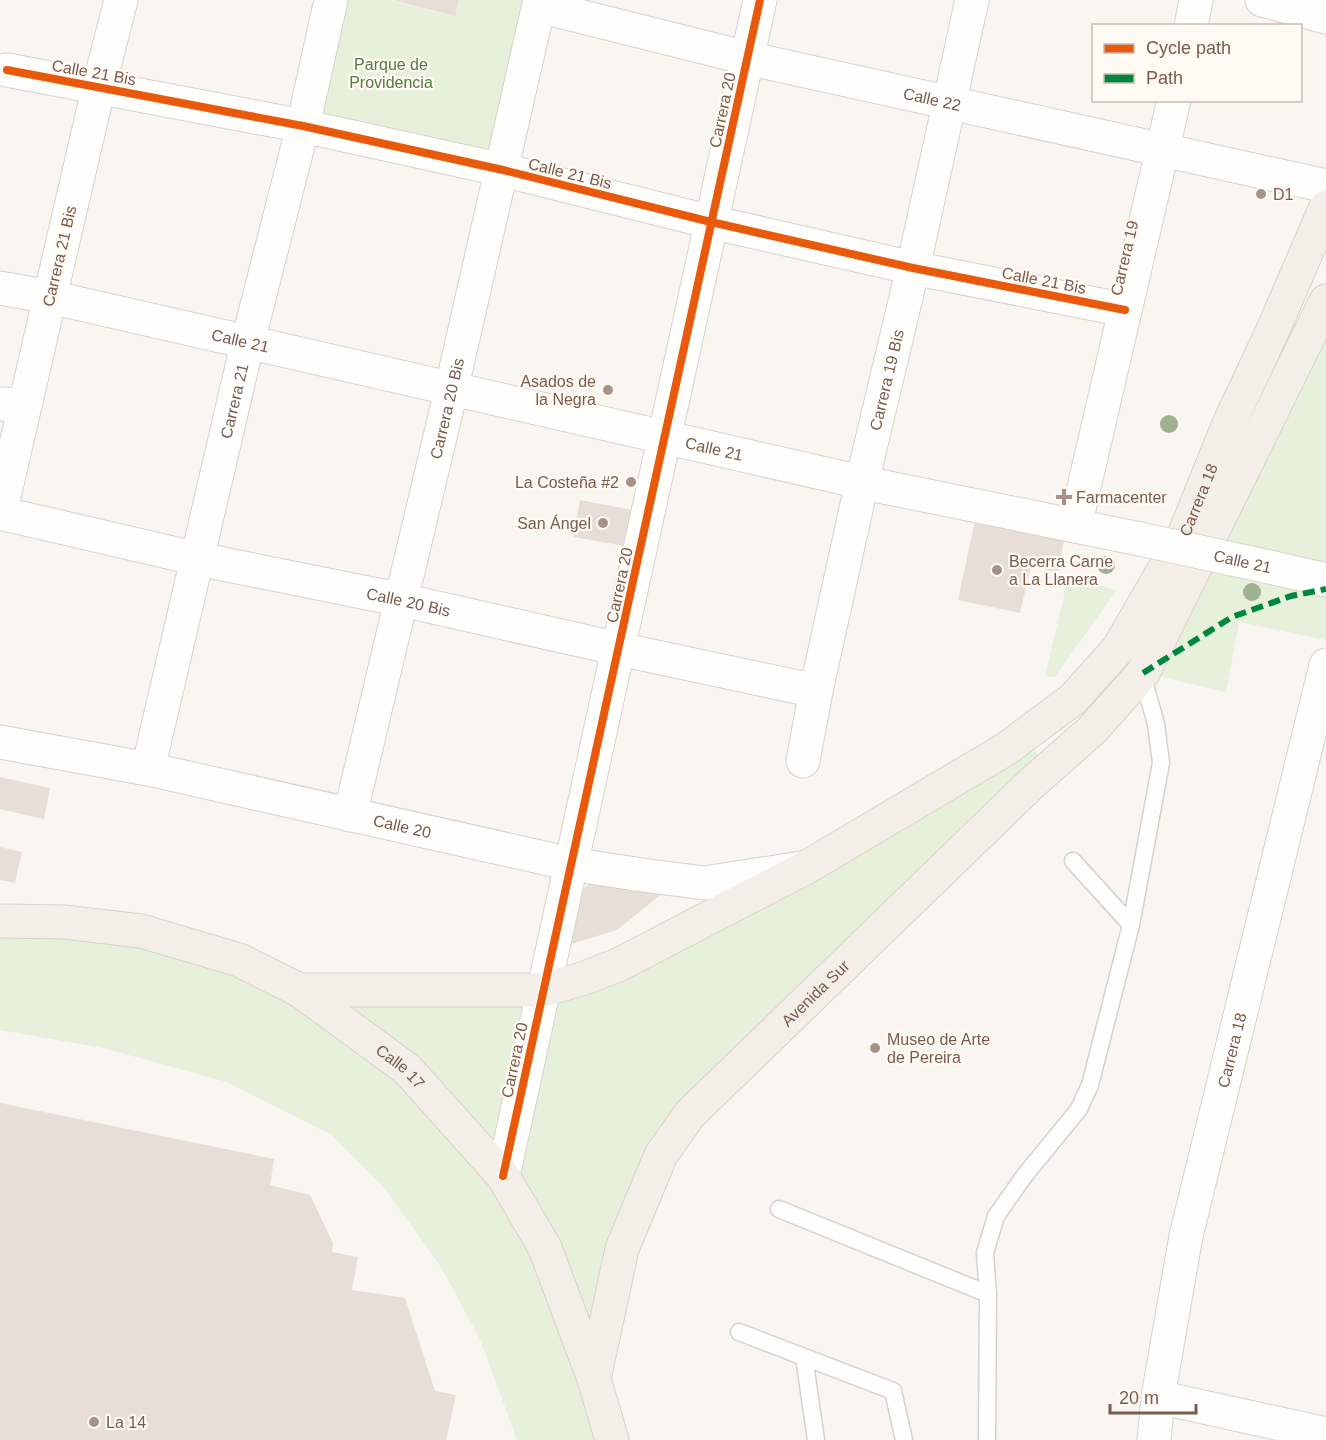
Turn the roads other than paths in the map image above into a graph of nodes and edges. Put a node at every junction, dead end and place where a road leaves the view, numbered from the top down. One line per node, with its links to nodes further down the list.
1 (121, 0): 12 (street, Carrera 21 Bis)
2 (331, 0): 15 (street, Carrera 21)
3 (760, 0): 10 (street, Carrera 20)
4 (972, 0): 13 (street, Carrera 19 Bis)
5 (1196, 0): 9 (street)
6 (1262, 0): 8 (street)
7 (539, 3): 10 (street, Calle 22); 17 (street, Carrera 20 Bis)
8 (1326, 16)
9 (1191, 24)
10 (747, 58): 13 (street, Calle 22); 20 (street, Carrera 20)
11 (7, 70): 12 (street, Calle 21 Bis)
12 (99, 86): 15 (street, Calle 21 Bis); 23 (street, Carrera 21 Bis)
13 (949, 102): 16 (street, Calle 22); 21 (street, Carrera 19 Bis)
14 (1174, 102): 16 (street, Carrera 19)
15 (303, 126): 17 (street, Calle 21 Bis); 26 (street, Carrera 21)
16 (1164, 148): 18 (street, Calle 22); 25 (street, Carrera 19)
17 (503, 170): 20 (street, Calle 21 Bis); 27 (street, Carrera 20 Bis)
18 (1326, 186)
19 (1326, 207): 37 (main road, Carrera 18)
20 (711, 222): 21 (street, Calle 21 Bis); 29 (street, Carrera 20)
21 (914, 268): 25 (street, Calle 21 Bis); 30 (street, Carrera 19 Bis)
22 (0, 288): 23 (street, Calle 21)
23 (50, 297): 26 (street, Calle 21); 28 (street, Carrera 21 Bis)
24 (1326, 300): 39 (main road, Carrera 18)
25 (1125, 310): 32 (street, Carrera 19)
26 (248, 341): 27 (street, Calle 21); 33 (street, Carrera 21)
27 (452, 388): 29 (street, Calle 21); 35 (street, Carrera 20 Bis)
28 (12, 404): 31 (street, Carrera 21 Bis)
29 (664, 437): 30 (street, Calle 21); 36 (street, Carrera 20)
30 (862, 482): 32 (street, Calle 21); 40 (street, Carrera 19 Bis)
31 (0, 513): 33 (street, Calle 20 Bis)
32 (1075, 526): 34 (street, Calle 21, bridge)
33 (198, 559): 35 (street, Calle 20 Bis); 43 (street, Carrera 21)
34 (1326, 580)
35 (402, 600): 36 (street, Calle 20 Bis); 44 (street, Carrera 20 Bis)
36 (619, 649): 40 (street, Calle 20 Bis); 46 (street, Carrera 20)
37 (1119, 649): 39 (lane); 47 (main road, Carrera 18)
38 (1326, 665): 58 (street, Carrera 18)
39 (1143, 673): 49 (lane); 57 (main road, Avenida Sur)
40 (816, 691): 42 (street, Carrera 19 Bis)
41 (0, 742): 43 (street, Calle 20)
42 (803, 761)
43 (148, 769): 44 (street, Calle 20)
44 (350, 814): 46 (street, Calle 20)
45 (1073, 861): 49 (lane)
46 (571, 864): 47 (street, Calle 20); 51 (street, Carrera 20)
47 (807, 867): 51 (main road)
48 (0, 921): 50 (main road, Calle 17)
49 (1131, 924): 54 (lane)
50 (299, 990): 51 (main road); 52 (main road, Calle 17)
51 (542, 990): 52 (street, Carrera 20)
52 (503, 1176): 57 (main road, Calle 17)
53 (779, 1209): 54 (lane)
54 (988, 1294): 63 (lane)
55 (739, 1332): 56 (lane)
56 (804, 1357): 61 (lane); 62 (lane)
57 (594, 1379): 60 (main road, Calle 17)
58 (1158, 1397): 59 (street); 64 (street, Carrera 18)
59 (1326, 1434)
60 (612, 1440)
61 (816, 1440)
62 (904, 1440)
63 (987, 1440)
64 (1154, 1440)

